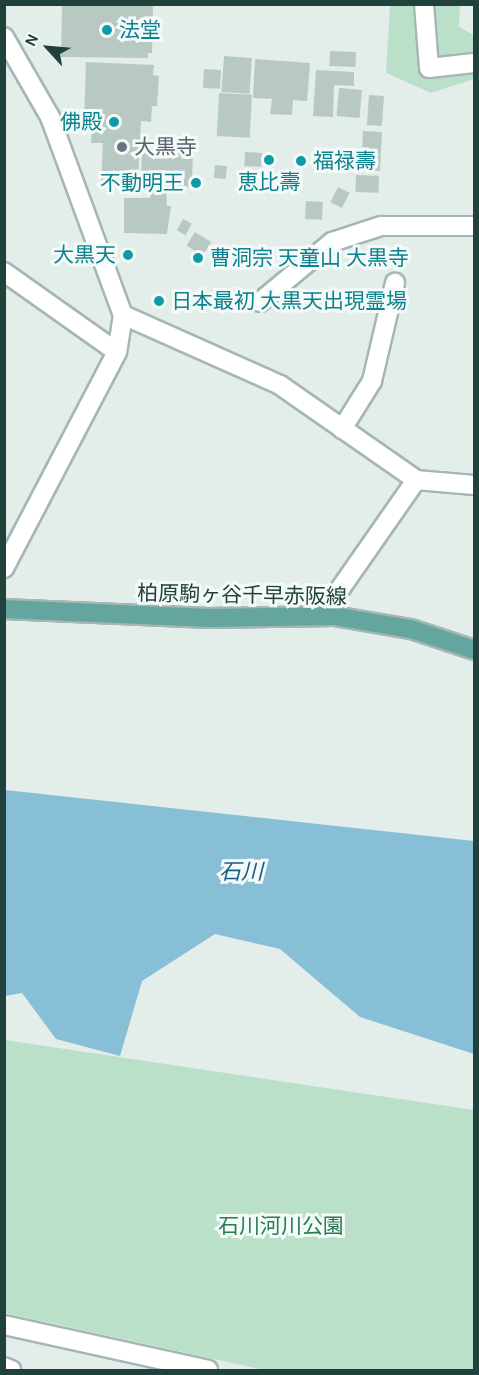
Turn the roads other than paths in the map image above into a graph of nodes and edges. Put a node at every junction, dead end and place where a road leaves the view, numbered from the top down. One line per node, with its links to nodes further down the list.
1 (424, 4): 3 (street)
2 (4, 37): 8 (street)
3 (474, 63)
4 (474, 226): 7 (street)
5 (4, 272): 9 (street)
6 (395, 283): 10 (street)
7 (260, 302)
8 (123, 315): 9 (street); 10 (street)
9 (117, 352): 13 (street)
10 (342, 429): 11 (street)
11 (416, 480): 12 (street); 15 (street)
12 (474, 484)
13 (4, 568)
14 (4, 609): 15 (main road, 柏原駒ヶ谷千早赤阪線)
15 (334, 616): 16 (main road, 柏原駒ヶ谷千早赤阪線)
16 (474, 650)
17 (4, 1325): 20 (street)
18 (4, 1367): 19 (street)
19 (11, 1371)
20 (208, 1371)

